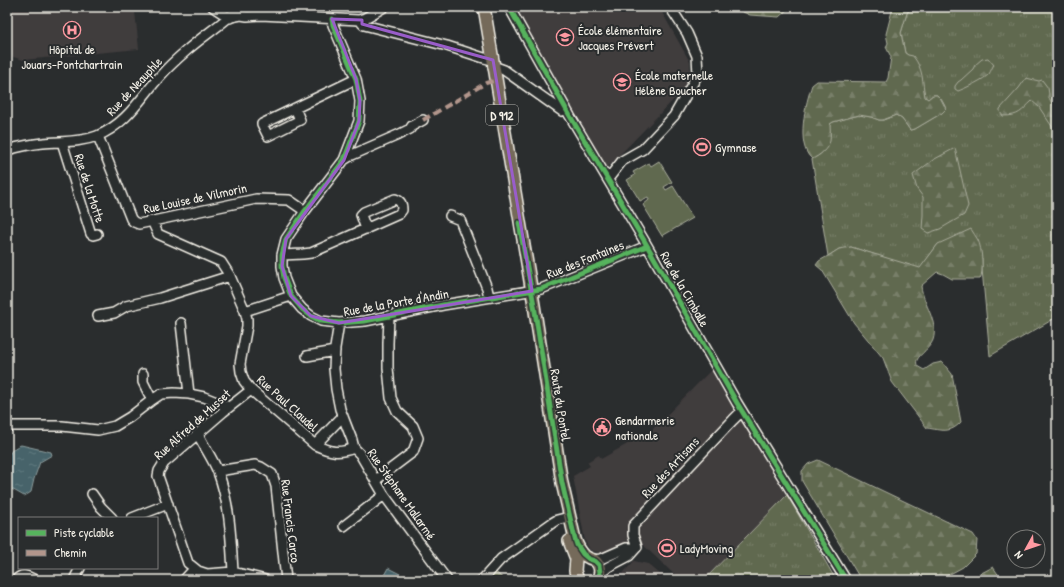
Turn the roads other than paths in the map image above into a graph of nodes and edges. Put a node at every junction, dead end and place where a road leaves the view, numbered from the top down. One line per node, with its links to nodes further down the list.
1 (214, 7): 7 (street)
2 (240, 7): 7 (street, Rue de Neauphle)
3 (384, 7): 9 (street)
4 (484, 7): 10 (main road, Route du Pontel / D 912)
5 (509, 7): 13 (street, Rue de la Cimballe)
6 (670, 7): 19 (street)
7 (230, 18): 8 (street); 15 (street, Rue de Neauphle)
8 (332, 19): 9 (street); 11 (street, Rue de la Porte d'Andin)
9 (362, 20): 10 (street)
10 (493, 63): 13 (street); 28 (main road, Route du Pontel / D 912)
11 (356, 79): 12 (street); 18 (street, Rue de la Porte d'Andin)
12 (295, 108)
13 (566, 108): 19 (street, Rue de la Cimballe)
14 (423, 120): 18 (street)
15 (98, 136): 16 (street, Rue de Neauphle); 22 (street, Rue Louise de Vilmorin)
16 (62, 142): 17 (street, Rue de Neauphle); 24 (street, Rue de la Motte)
17 (7, 150)
18 (344, 160): 20 (street, Rue de la Porte d'Andin)
19 (608, 179): 25 (street, Rue de la Cimballe)
20 (305, 211): 22 (street, Rue Louise de Vilmorin); 26 (street, Rue de la Porte d'Andin)
21 (450, 216): 30 (street)
22 (152, 221): 27 (street, Rue Paul Claudel)
23 (366, 229): 26 (street)
24 (97, 234)
25 (647, 246): 28 (street, Rue des Fontaines); 43 (street, Rue de la Cimballe)
26 (282, 255): 29 (street, Rue de la Porte d'Andin)
27 (230, 276): 31 (street, Rue Paul Claudel); 32 (street)
28 (532, 291): 30 (street, Rue de la Porte d'Andin); 51 (main road, Route du Pontel / D 912)
29 (291, 296): 31 (street); 35 (street, Rue de la Porte d'Andin)
30 (489, 297): 33 (street, Rue de la Porte d'Andin)
31 (245, 311): 39 (street, Rue Paul Claudel)
32 (98, 316)
33 (389, 316): 35 (street, Rue de la Porte d'Andin); 50 (street)
34 (181, 323): 40 (street)
35 (339, 323): 36 (street, Rue Stéphane Mallarmé)
36 (335, 351): 37 (street); 44 (street, Rue Stéphane Mallarmé)
37 (307, 356)
38 (142, 374): 41 (street)
39 (251, 390): 42 (street, Rue Alfred de Musset); 47 (street, Rue Paul Claudel)
40 (189, 394): 41 (street); 42 (street)
41 (152, 400): 45 (street)
42 (229, 407): 46 (street, Rue Alfred de Musset)
43 (742, 411): 59 (street, Rue des Artisans); 74 (street, Rue de la Cimballe)
44 (343, 416): 47 (street); 48 (street, Rue Stéphane Mallarmé)
45 (7, 425)
46 (198, 434): 49 (street); 54 (street, Rue Alfred de Musset)
47 (315, 445): 48 (street, Rue Paul Claudel)
48 (354, 448): 50 (street, Rue Stéphane Mallarmé)
49 (218, 471): 63 (street); 71 (street, Rue Francis Carco)
50 (376, 480): 53 (street, Rue Stéphane Mallarmé)
51 (562, 483): 57 (main road, Route du Pontel / D 912); 60 (main road, Route du Pontel / D 912)
52 (92, 494): 55 (street)
53 (384, 495): 58 (street); 72 (street, Rue Stéphane Mallarmé)
54 (168, 504): 56 (street); 62 (street, Rue Alfred de Musset)
55 (111, 517)
56 (135, 517)
57 (565, 518): 64 (main road, Route du Pontel / D 912); 73 (street)
58 (344, 526)
59 (637, 547): 60 (street); 65 (street)
60 (591, 559): 64 (main road, Route du Pontel); 65 (main road, Route du Pontel)
61 (80, 569): 68 (street)
62 (194, 569): 63 (street); 69 (street)
63 (233, 572): 70 (street)
64 (577, 576)
65 (598, 577)
66 (33, 579): 67 (street)
67 (16, 580)
68 (74, 580)
69 (184, 580)
70 (266, 580)
71 (286, 580)
72 (447, 580)
73 (482, 580)
74 (846, 580)

